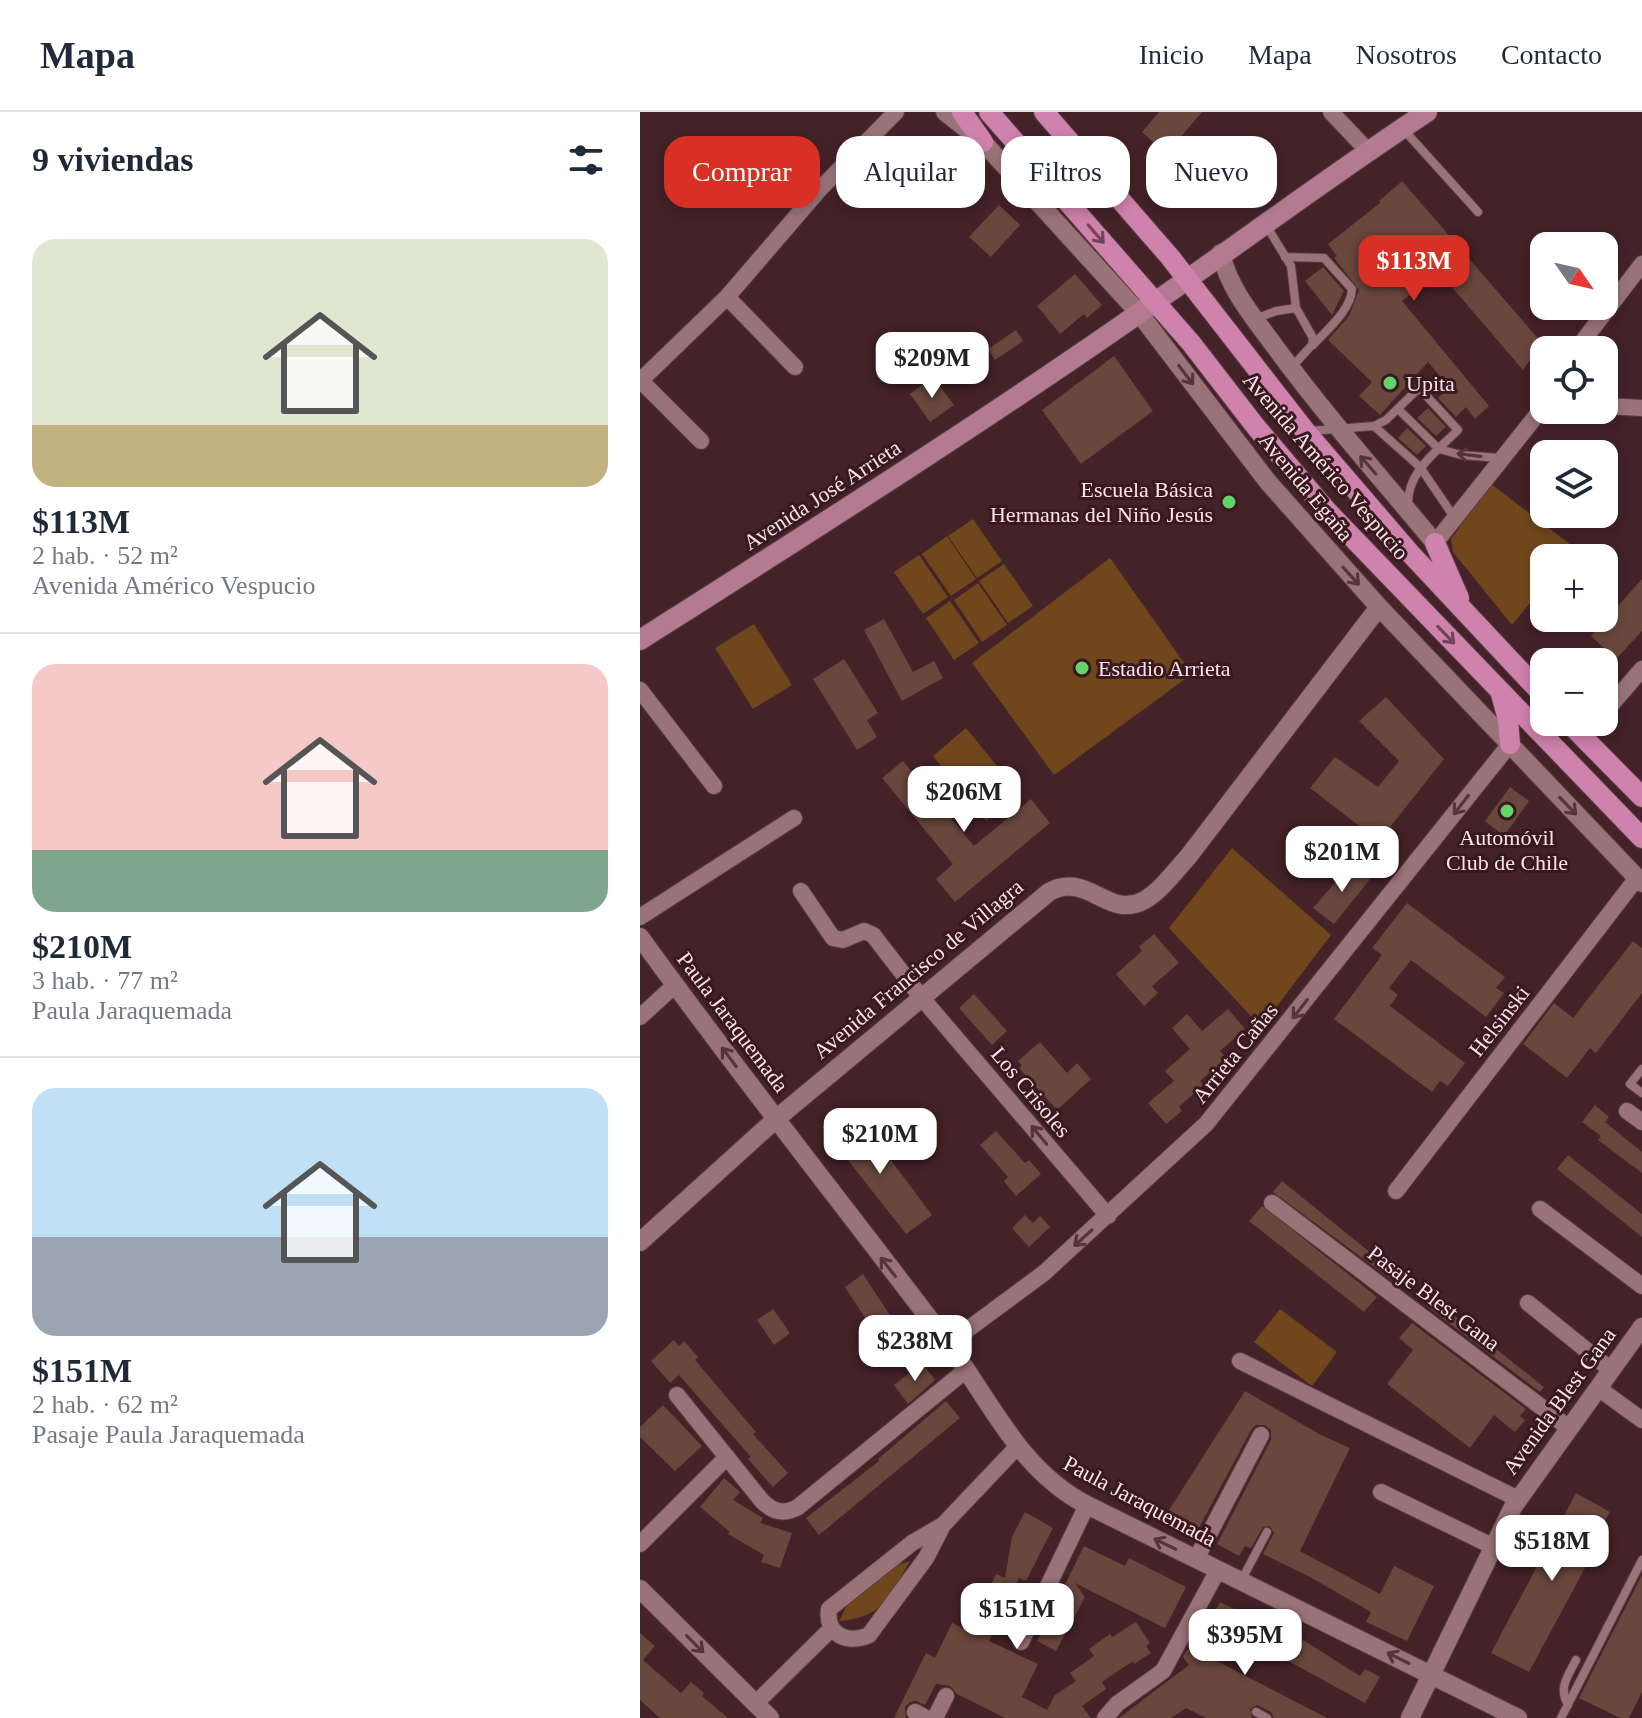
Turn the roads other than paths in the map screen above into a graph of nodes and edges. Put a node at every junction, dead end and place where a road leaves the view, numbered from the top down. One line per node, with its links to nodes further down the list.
1 (896, 112): 19 (street)
2 (945, 112): 9 (street, Avenida Egaña)
3 (962, 112): 10 (main road)
4 (989, 112): 20 (main road, Avenida Américo Vespucio, one-way to 20)
5 (1044, 112): 18 (main road, Avenida Américo Vespucio)
6 (1331, 112): 12 (street)
7 (1427, 112): 8 (main road, Avenida José Arrieta)
8 (1402, 128): 12 (main road, Avenida José Arrieta); 13 (lane)
9 (975, 136)
10 (979, 136)
11 (985, 144): 20 (street, Avenida Egaña)
12 (1368, 151): 14 (main road, Avenida José Arrieta)
13 (1478, 212)
14 (1265, 222): 15 (main road, Avenida José Arrieta); 16 (lane)
15 (1221, 253): 18 (main road, Avenida José Arrieta); 22 (street, Avenida Américo Vespucio)
16 (1285, 257): 21 (lane); 24 (lane)
17 (1642, 264): 23 (street)
18 (1188, 278): 20 (main road, Avenida José Arrieta); 34 (main road, Avenida Américo Vespucio)
19 (727, 297): 25 (street); 27 (street)
20 (1147, 308): 42 (street, Avenida Egaña, one-way to 42); 44 (main road, Avenida José Arrieta); 48 (main road, Avenida Américo Vespucio, one-way to 48)
21 (1296, 308): 22 (lane); 24 (lane)
22 (1255, 319): 26 (street, Avenida Américo Vespucio)
23 (1587, 336)
24 (1312, 345): 26 (lane)
25 (795, 367)
26 (1291, 368): 33 (street, Avenida Américo Vespucio)
27 (640, 380): 35 (street)
28 (1618, 407): 29 (street)
29 (1642, 408)
30 (1398, 409): 32 (lane); 36 (lane); 36 (lane)
31 (1530, 423): 37 (street)
32 (1374, 426): 33 (lane); 38 (lane)
33 (1338, 429): 34 (lane); 39 (street, Avenida Américo Vespucio, one-way to 33)
34 (1306, 432): 43 (main road, Avenida Américo Vespucio)
35 (701, 441)
36 (1439, 449): 37 (lane, one-way to 36); 38 (lane)
37 (1500, 458): 40 (street)
38 (1420, 467): 39 (lane); 40 (lane)
39 (1408, 511): 41 (street, Avenida Américo Vespucio)
40 (1454, 517): 41 (street)
41 (1435, 543): 43 (main road)
42 (1379, 607): 51 (street, Avenida Egaña); 61 (street, Avenida Francisco de Villagra)
43 (1466, 613): 46 (main road, Avenida Américo Vespucio)
44 (640, 640)
45 (1642, 669): 49 (street)
46 (1530, 681)
47 (640, 690): 52 (street)
48 (1499, 690): 51 (main road); 55 (main road, Avenida Américo Vespucio)
49 (1618, 697)
50 (1595, 736): 53 (main road)
51 (1510, 744): 56 (street, Avenida Egaña, one-way to 56); 71 (street, Arrieta Cañas, one-way to 71)
52 (714, 786)
53 (1642, 797)
54 (794, 818): 58 (street)
55 (1642, 838)
56 (1640, 881): 68 (street, Helsinski)
57 (801, 891): 61 (street, Los Crisoles)
58 (640, 917)
59 (640, 937): 60 (street, Paula Jaraquemada)
60 (675, 985): 62 (street); 66 (street, Paula Jaraquemada, one-way to 60)
61 (921, 997): 66 (street, Avenida Francisco de Villagra); 71 (street, Los Crisoles, one-way to 61)
62 (640, 1017)
63 (1642, 1069): 64 (lane)
64 (1642, 1093)
65 (1627, 1111): 67 (street)
66 (776, 1119): 72 (street, Avenida Francisco de Villagra); 76 (street, Paula Jaraquemada, one-way to 66)
67 (1642, 1122)
68 (1396, 1191)
69 (1272, 1203): 83 (street, Pasaje Blest Gana)
70 (1540, 1209): 73 (street)
71 (1108, 1216): 76 (street, Arrieta Cañas, one-way to 76)
72 (640, 1242)
73 (1642, 1286)
74 (1528, 1303): 79 (street)
75 (1639, 1337): 79 (street, Avenida Blest Gana)
76 (948, 1344): 78 (street, Paula Jaraquemada)
77 (1240, 1361): 88 (street)
78 (966, 1370): 85 (street, Paula Jaraquemada); 86 (street)
79 (1611, 1370): 80 (street, Avenida Blest Gana)
80 (1598, 1388): 82 (street); 83 (street, Avenida Blest Gana)
81 (677, 1395): 86 (street)
82 (1642, 1420)
83 (1569, 1428): 88 (street, Avenida Blest Gana)
84 (1261, 1435): 94 (street)
85 (1018, 1446): 89 (street, Paula Jaraquemada); 90 (street)
86 (727, 1457): 92 (street)
87 (1381, 1492): 93 (street)
88 (1518, 1499): 93 (street, Avenida Blest Gana)
89 (1087, 1505): 94 (street, Paula Jaraquemada, one-way to 89); 100 (street)
90 (943, 1525): 99 (street); 99 (street)
91 (1267, 1532): 97 (lane)
92 (640, 1544)
93 (1492, 1546): 102 (street, Avenida Blest Gana)
94 (1196, 1559): 96 (street, Paula Jaraquemada)
95 (1642, 1560): 105 (lane)
96 (1218, 1570): 97 (street, Paula Jaraquemada); 107 (street)
97 (1241, 1581): 102 (street, Paula Jaraquemada, one-way to 97)
98 (640, 1589): 104 (street, one-way to 104)
99 (831, 1629): 104 (street)
100 (1021, 1642)
101 (1576, 1660): 105 (lane)
102 (1431, 1674): 111 (street, Avenida Blest Gana); 112 (street, Paula Jaraquemada)
103 (946, 1696): 109 (street)
104 (756, 1703): 108 (street)
105 (1568, 1705): 113 (lane)
106 (1256, 1712): 110 (lane)
107 (1107, 1717)
108 (770, 1718)
109 (935, 1718)
110 (1267, 1718)
111 (1410, 1718)
112 (1518, 1718)
113 (1561, 1718)

